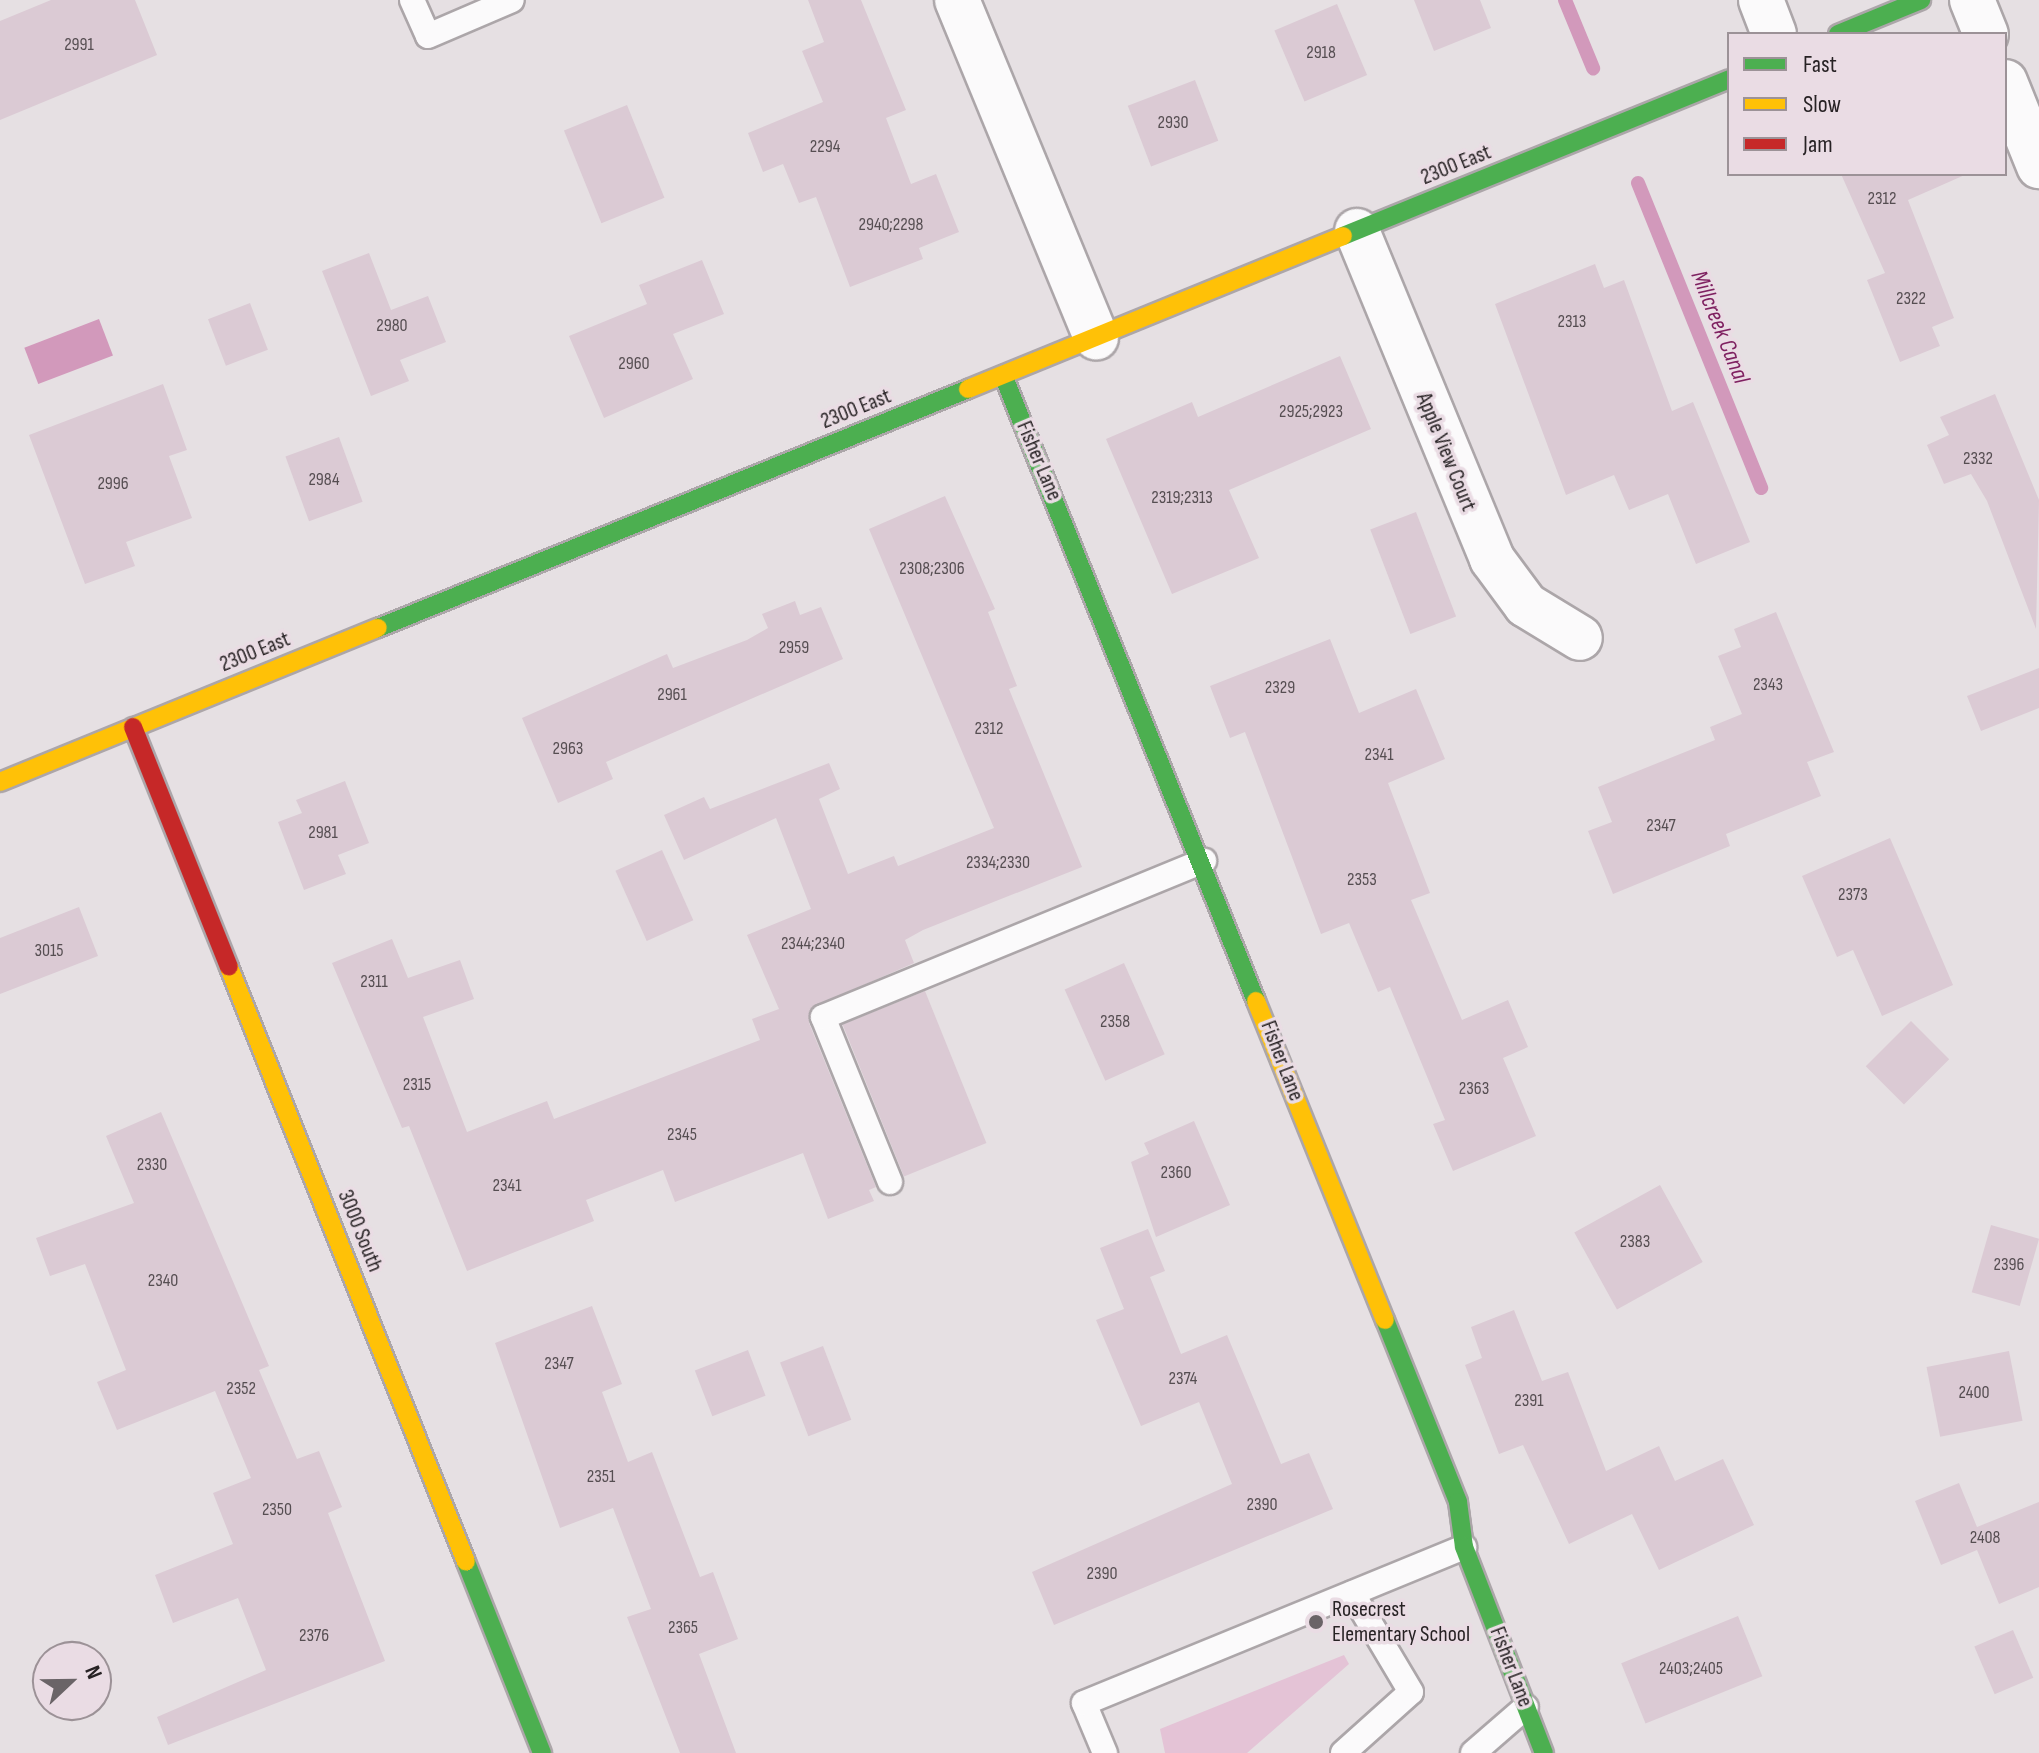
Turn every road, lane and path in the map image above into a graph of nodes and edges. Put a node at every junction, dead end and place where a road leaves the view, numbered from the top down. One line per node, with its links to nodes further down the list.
1 (412, 0): 2 (lane)
2 (512, 0)
3 (957, 0): 14 (street)
4 (1761, 0): 7 (street)
5 (1921, 0): 8 (street)
6 (1972, 0): 9 (street)
7 (1773, 32)
8 (1843, 32)
9 (1985, 32)
10 (1727, 80): 13 (street, 2300 East)
11 (2007, 87): 12 (street)
12 (2039, 166)
13 (1357, 231): 14 (street, 2300 East); 16 (street, Apple View Court)
14 (1096, 338): 15 (street, 2300 East)
15 (1003, 375): 17 (street, 2300 East); 19 (street, Fisher Lane)
16 (1580, 638)
17 (133, 727): 18 (street, 2300 East); 24 (street, 3000 South)
18 (0, 782)
19 (1204, 861): 20 (lane); 21 (street, Fisher Lane)
20 (890, 1182)
21 (1464, 1547): 22 (lane); 23 (street, Fisher Lane)
22 (1352, 1593): 25 (lane); 26 (lane)
23 (1526, 1707): 27 (lane); 28 (street, Fisher Lane)
24 (542, 1753)
25 (1105, 1753)
26 (1343, 1753)
27 (1473, 1753)
28 (1544, 1753)

